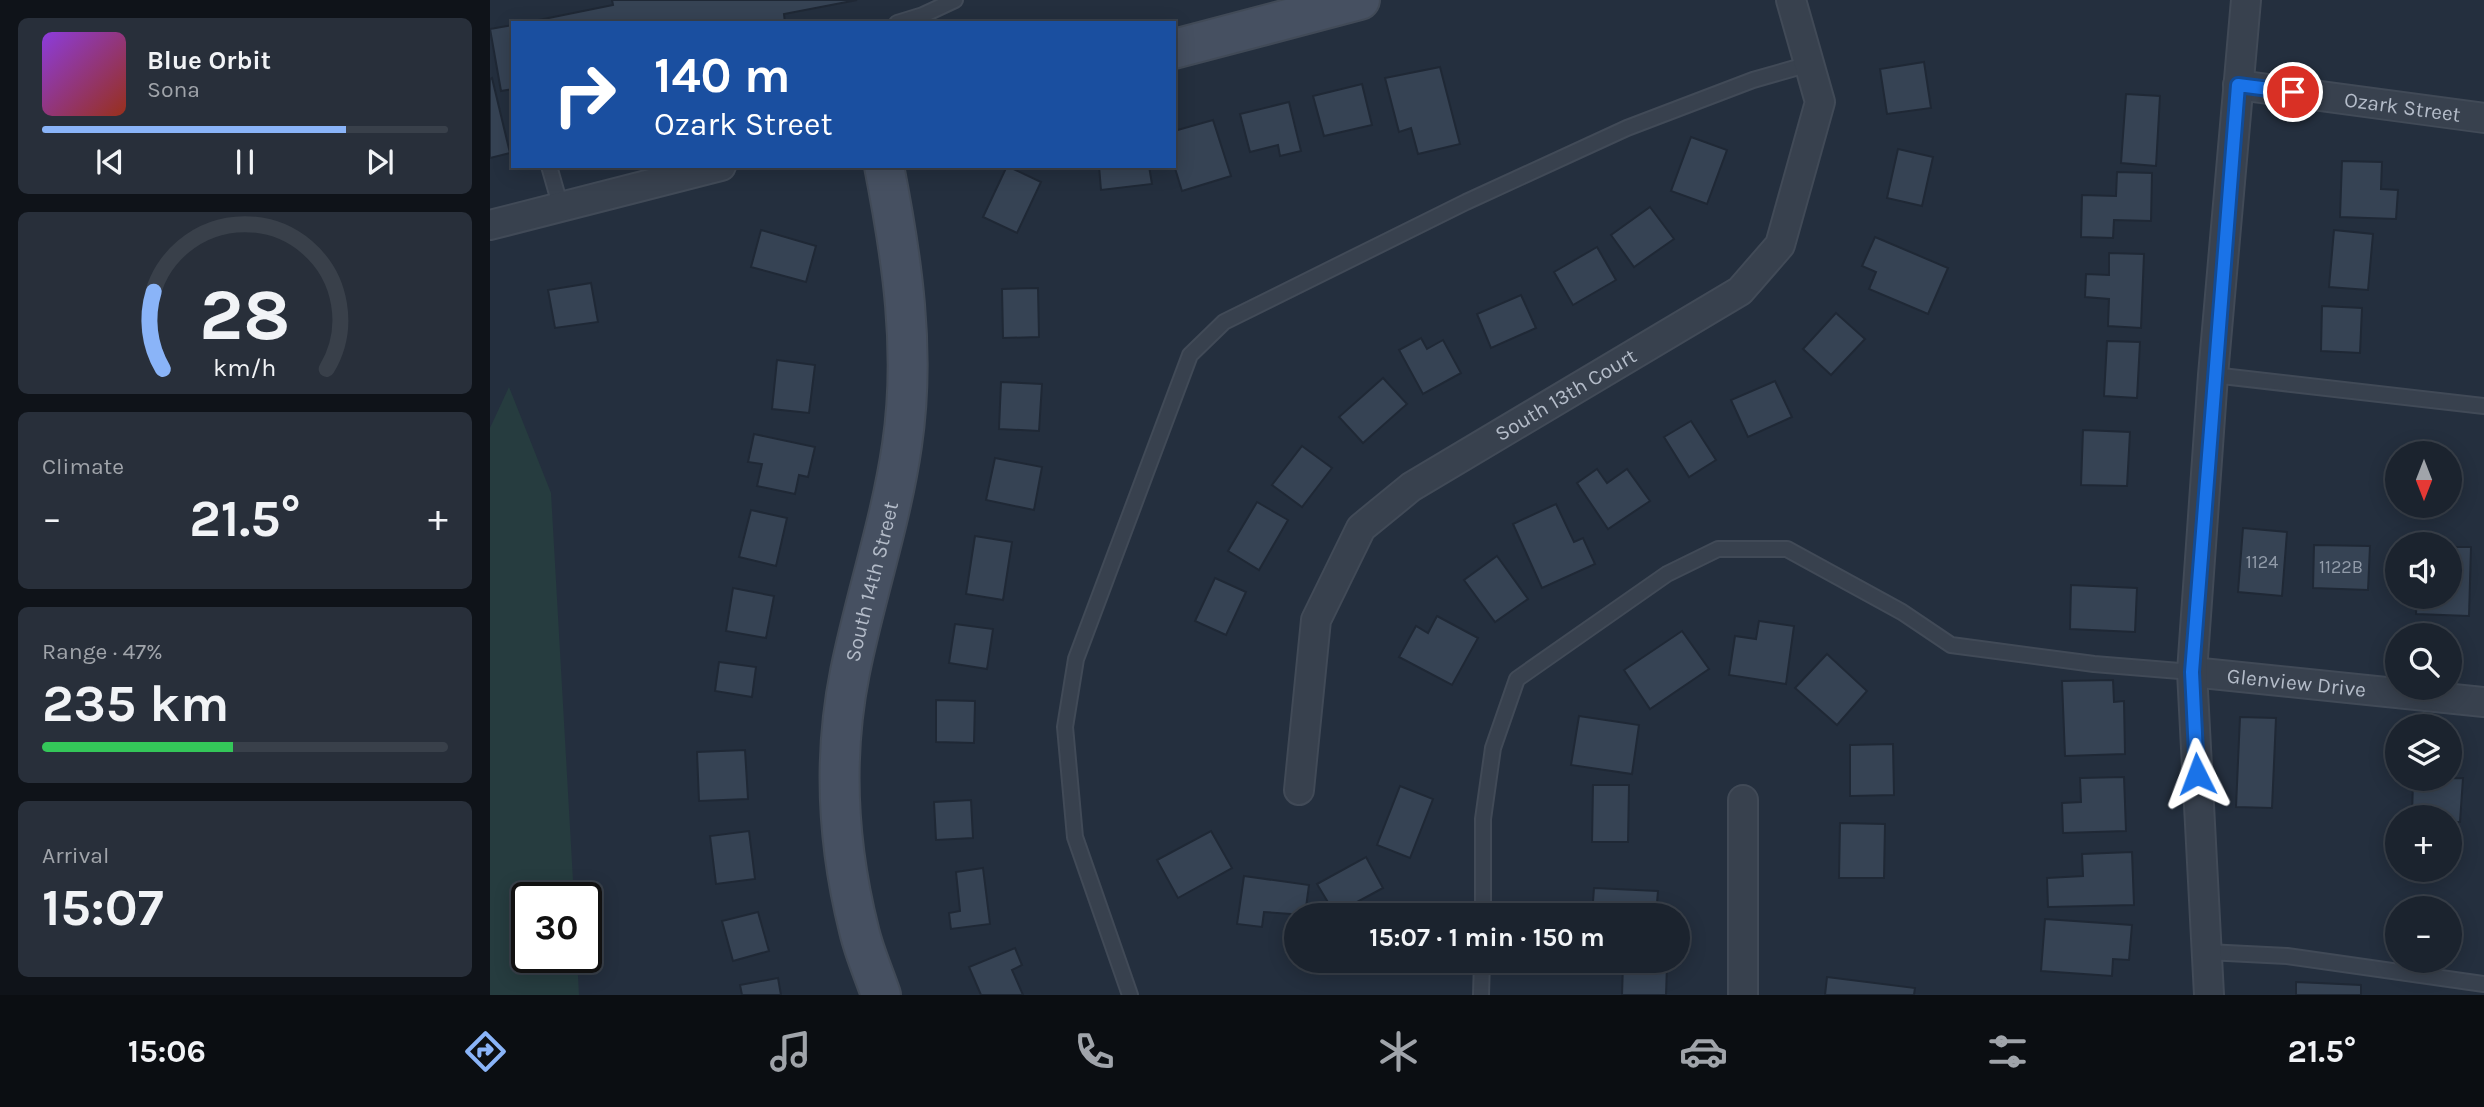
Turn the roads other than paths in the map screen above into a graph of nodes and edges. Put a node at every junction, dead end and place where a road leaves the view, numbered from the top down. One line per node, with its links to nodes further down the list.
1 (955, 0): 5 (lane)
2 (1360, 0): 6 (street)
3 (1791, 0): 7 (street, South 13th Court)
4 (2246, 0): 8 (street)
5 (904, 21)
6 (1176, 49)
7 (1809, 64): 20 (street, South 13th Court); 27 (lane)
8 (2238, 85): 9 (street, Ozark Street); 16 (street)
9 (2484, 118)
10 (550, 168): 14 (lane)
11 (705, 168): 13 (street)
12 (884, 168): 26 (street, South 14th Street)
13 (666, 173): 14 (street)
14 (561, 208): 15 (street)
15 (490, 225)
16 (2213, 375): 17 (lane); 18 (street)
17 (2484, 406)
18 (2192, 672): 19 (street, Glenview Drive); 22 (lane); 23 (street)
19 (2484, 702)
20 (1299, 790)
21 (1743, 800): 29 (street)
22 (1483, 903)
23 (2207, 952): 25 (lane); 30 (street)
24 (1482, 973): 28 (lane)
25 (2484, 984)
26 (881, 995)
27 (1130, 995)
28 (1481, 995)
29 (1743, 995)
30 (2209, 995)

